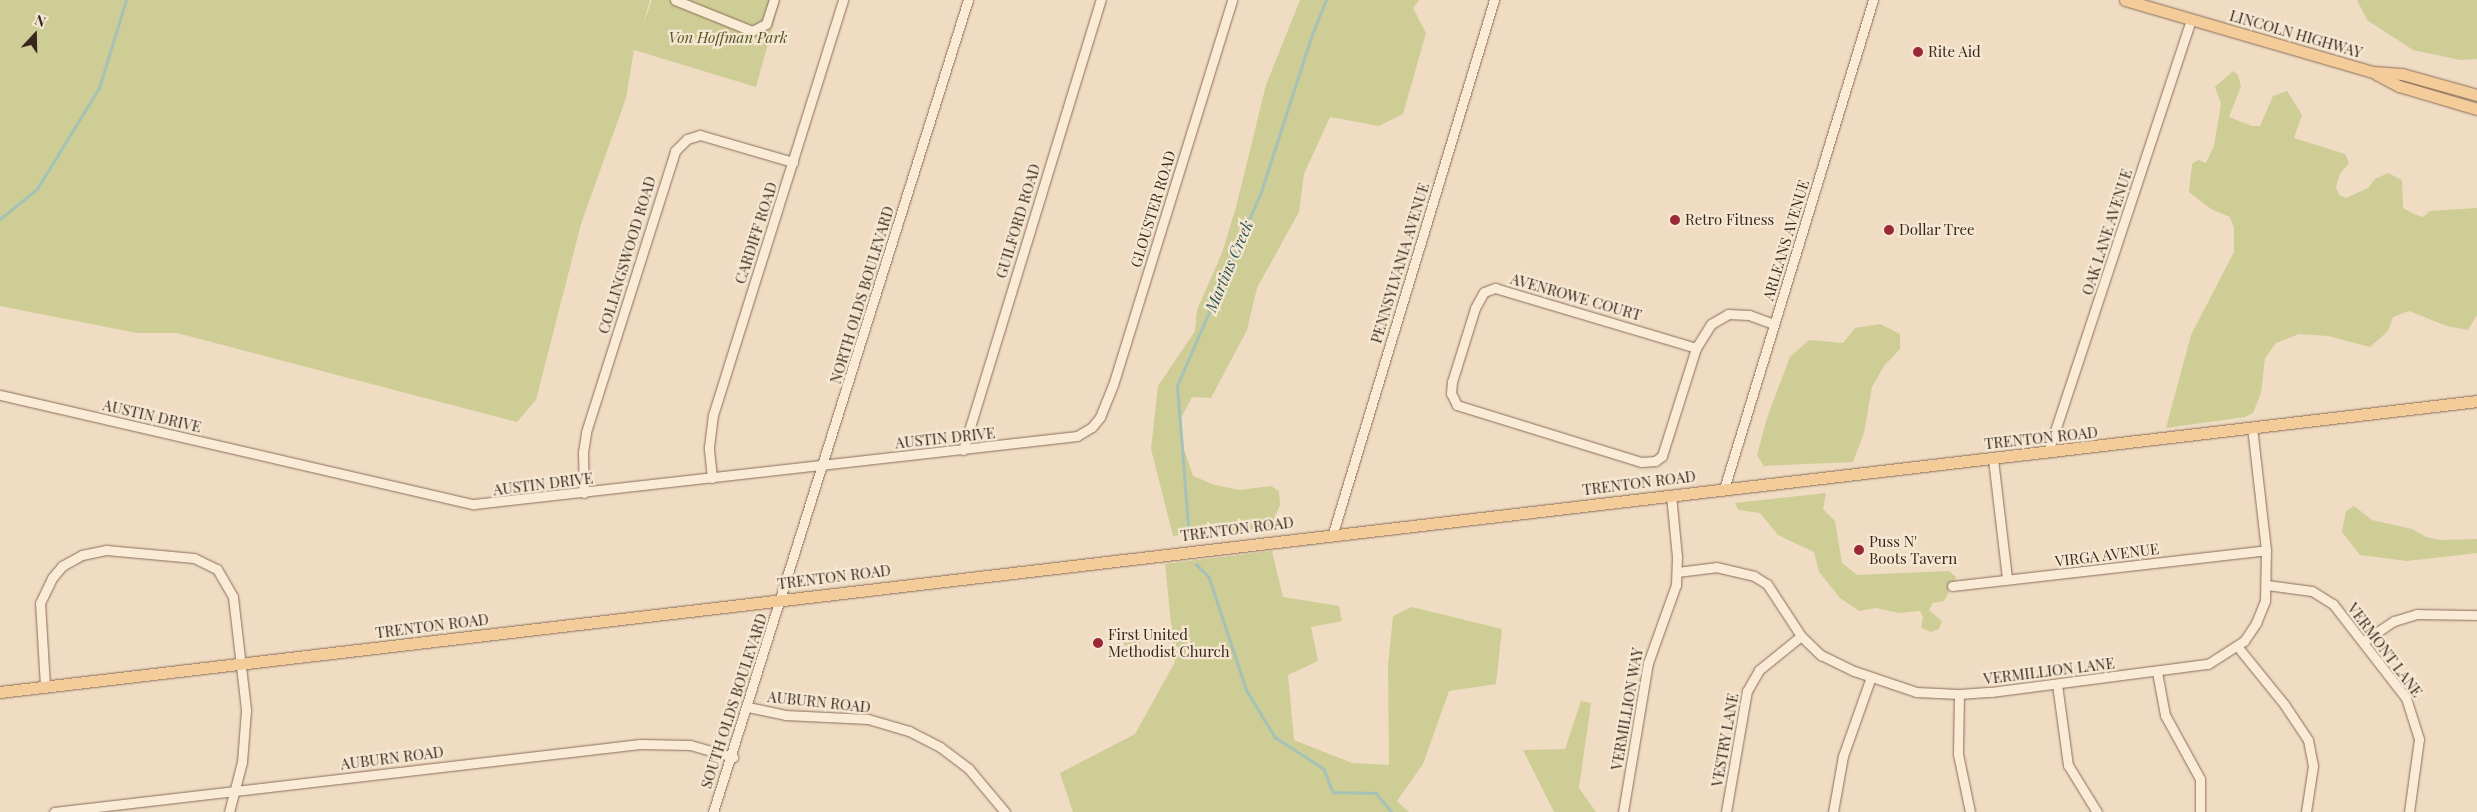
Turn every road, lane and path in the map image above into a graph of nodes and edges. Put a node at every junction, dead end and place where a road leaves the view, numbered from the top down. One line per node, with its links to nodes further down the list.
1 (675, 0): 2 (street)
2 (774, 0)
3 (843, 0): 14 (street, CARDIFF ROAD)
4 (968, 0): 24 (street, NORTH OLDS BOULEVARD)
5 (1101, 0): 21 (street, GUILFORD ROAD)
6 (1232, 0): 19 (street, GLOUSTER ROAD)
7 (1494, 0): 29 (street, PENNSYLVANIA AVENUE)
8 (1873, 0): 15 (street, ARLEANS AVENUE)
9 (2125, 0): 10 (main road, LINCOLN HIGHWAY)
10 (2190, 19): 11 (main road, LINCOLN HIGHWAY); 22 (street, OAK LANE AVENUE)
11 (2373, 72): 12 (main road, LINCOLN HIGHWAY); 13 (main road, LINCOLN HIGHWAY)
12 (2477, 95)
13 (2477, 109)
14 (793, 162): 25 (street, CARDIFF ROAD); 27 (street, COLLINGSWOOD ROAD)
15 (1774, 324): 16 (street); 26 (street, ARLEANS AVENUE)
16 (1696, 348): 16 (street, AVENROWE COURT)
17 (0, 395): 27 (street, AUSTIN DRIVE)
18 (2477, 402): 20 (main road, TRENTON ROAD)
19 (1095, 424): 21 (street, AUSTIN DRIVE)
20 (2252, 427): 22 (main road, TRENTON ROAD); 30 (street, VERMILLION LANE)
21 (963, 450): 24 (street, AUSTIN DRIVE)
22 (2048, 452): 23 (main road, TRENTON ROAD)
23 (1993, 459): 26 (main road, TRENTON ROAD); 32 (street)
24 (823, 466): 25 (street, AUSTIN DRIVE); 35 (street, NORTH OLDS BOULEVARD)
25 (712, 478): 27 (street, AUSTIN DRIVE)
26 (1724, 488): 28 (main road, TRENTON ROAD)
27 (584, 493)
28 (1671, 495): 29 (main road, TRENTON ROAD); 31 (street, VERMILLION WAY)
29 (1333, 533): 35 (main road, TRENTON ROAD)
30 (2266, 550): 32 (street, VIRGA AVENUE); 33 (street, VERMILLION LANE)
31 (1677, 572): 37 (street, VERMILLION LANE); 54 (street, VERMILLION WAY)
32 (2007, 579): 34 (street, VIRGA AVENUE)
33 (2267, 585): 38 (street, VERMONT LANE); 39 (street, VERMILLION LANE)
34 (1952, 586)
35 (781, 598): 40 (main road, TRENTON ROAD); 47 (street, SOUTH OLDS BOULEVARD)
36 (2477, 615): 38 (street)
37 (1801, 636): 42 (street, VERMILLION LANE); 55 (street, VESTRY LANE)
38 (2364, 641): 61 (street, VERMONT LANE)
39 (2237, 646): 41 (street, VERMILLION LANE); 60 (street)
40 (241, 663): 44 (main road, TRENTON ROAD); 44 (street); 49 (street)
41 (2157, 672): 43 (street, VERMILLION LANE); 59 (street)
42 (1870, 677): 46 (street, VERMILLION LANE); 56 (street)
43 (2056, 684): 46 (street, VERMILLION LANE); 58 (street)
44 (45, 686): 45 (main road, TRENTON ROAD)
45 (0, 692)
46 (1959, 694): 57 (street)
47 (748, 707): 48 (street, SOUTH OLDS BOULEVARD); 53 (street, AUBURN ROAD)
48 (733, 757): 49 (street, AUBURN ROAD); 52 (street, SOUTH OLDS BOULEVARD)
49 (235, 790): 50 (street, AUBURN ROAD); 51 (street)
50 (54, 812)
51 (229, 812)
52 (713, 812)
53 (1005, 812)
54 (1623, 812)
55 (1726, 812)
56 (1833, 812)
57 (1970, 812)
58 (2097, 812)
59 (2200, 812)
60 (2306, 812)
61 (2409, 812)

